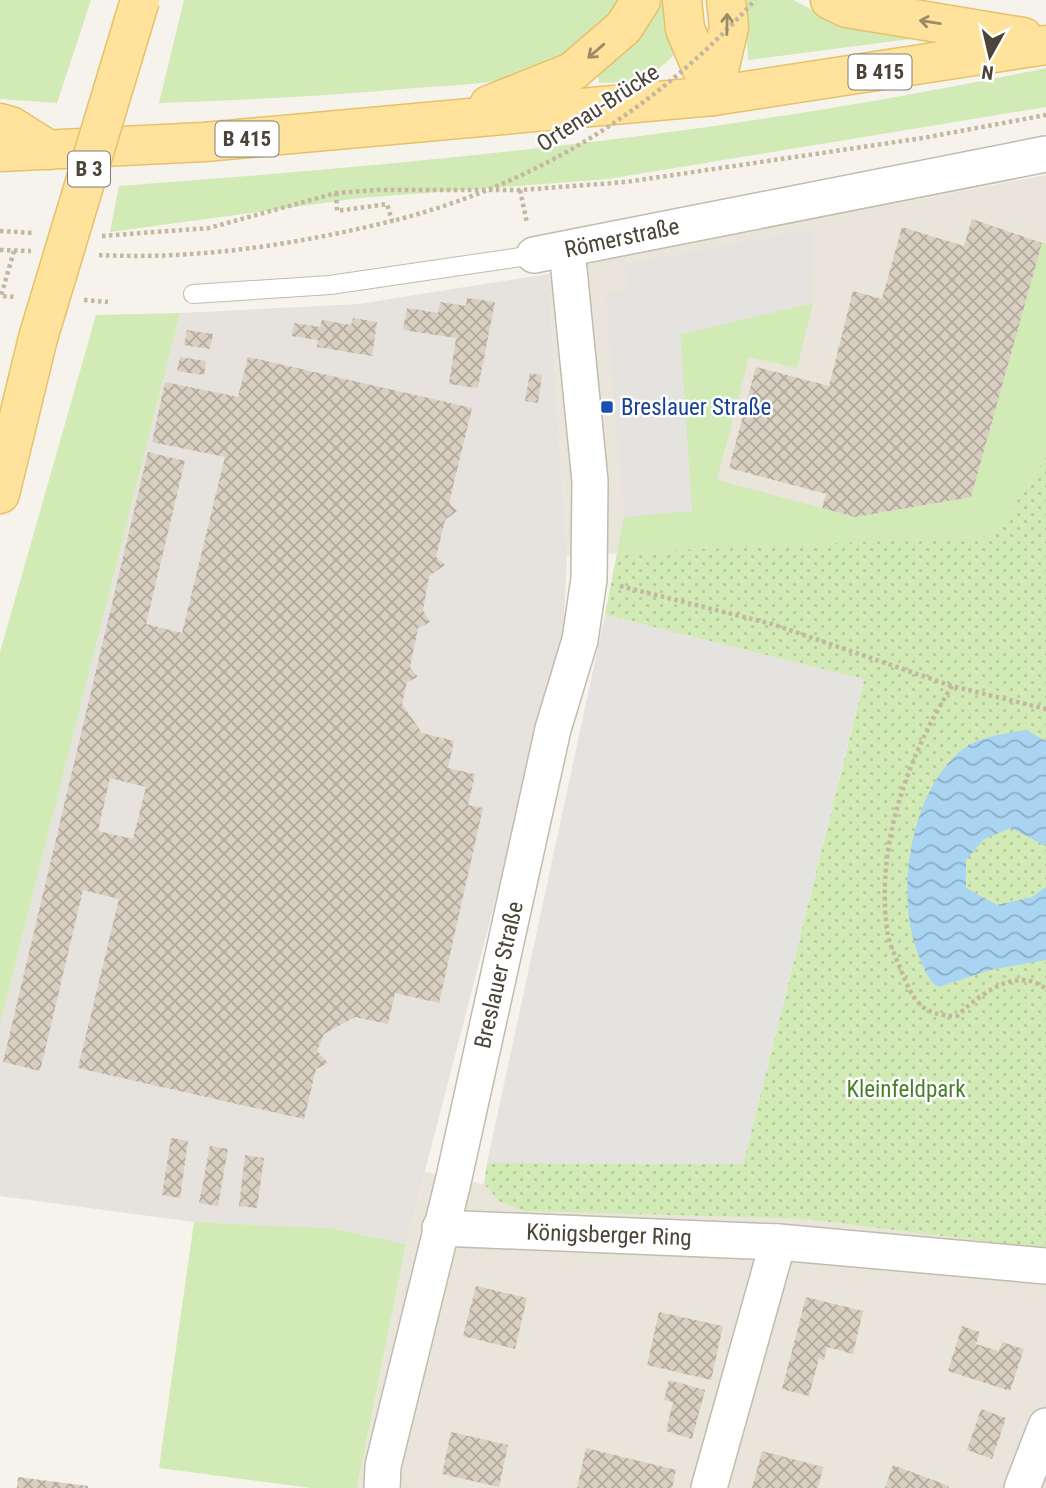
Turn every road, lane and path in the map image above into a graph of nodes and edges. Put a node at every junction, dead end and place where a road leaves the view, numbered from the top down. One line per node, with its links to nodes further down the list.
1 (140, 0): 23 (main road, B 3, bridge)
2 (640, 0): 10 (main road, one-way to 10)
3 (682, 0): 8 (main road)
4 (726, 0): 8 (main road, one-way to 4)
5 (755, 0): 16 (path, Ortenau-Brücke, bridge)
6 (830, 0): 7 (main road, one-way to 6)
7 (1046, 43): 8 (main road, B 415)
8 (713, 96): 10 (main road, B 415)
9 (1046, 115): 15 (path)
10 (444, 122): 12 (main road, B 415)
11 (0, 123): 12 (main road, B 3)
12 (50, 150): 13 (main road, B 415)
13 (0, 152)
14 (1046, 154): 20 (street, Römerstraße)
15 (336, 194): 16 (path); 19 (path)
16 (394, 221): 21 (path, Ortenau-Brücke)
17 (0, 231): 18 (path)
18 (40, 234)
19 (92, 236)
20 (550, 253): 22 (lane, Römerstraße); 24 (street, Breslauer Straße)
21 (118, 256)
22 (193, 294)
23 (0, 494)
24 (589, 579): 25 (path); 28 (street, Breslauer Straße)
25 (953, 686): 26 (path); 27 (path)
26 (1046, 709)
27 (1046, 989)
28 (440, 1228): 29 (street, Königsberger Ring); 32 (street, Breslauer Straße)
29 (778, 1242): 30 (street, Königsberger Ring); 33 (street)
30 (1046, 1266)
31 (1046, 1426): 34 (street)
32 (382, 1488)
33 (709, 1488)
34 (1022, 1488)

